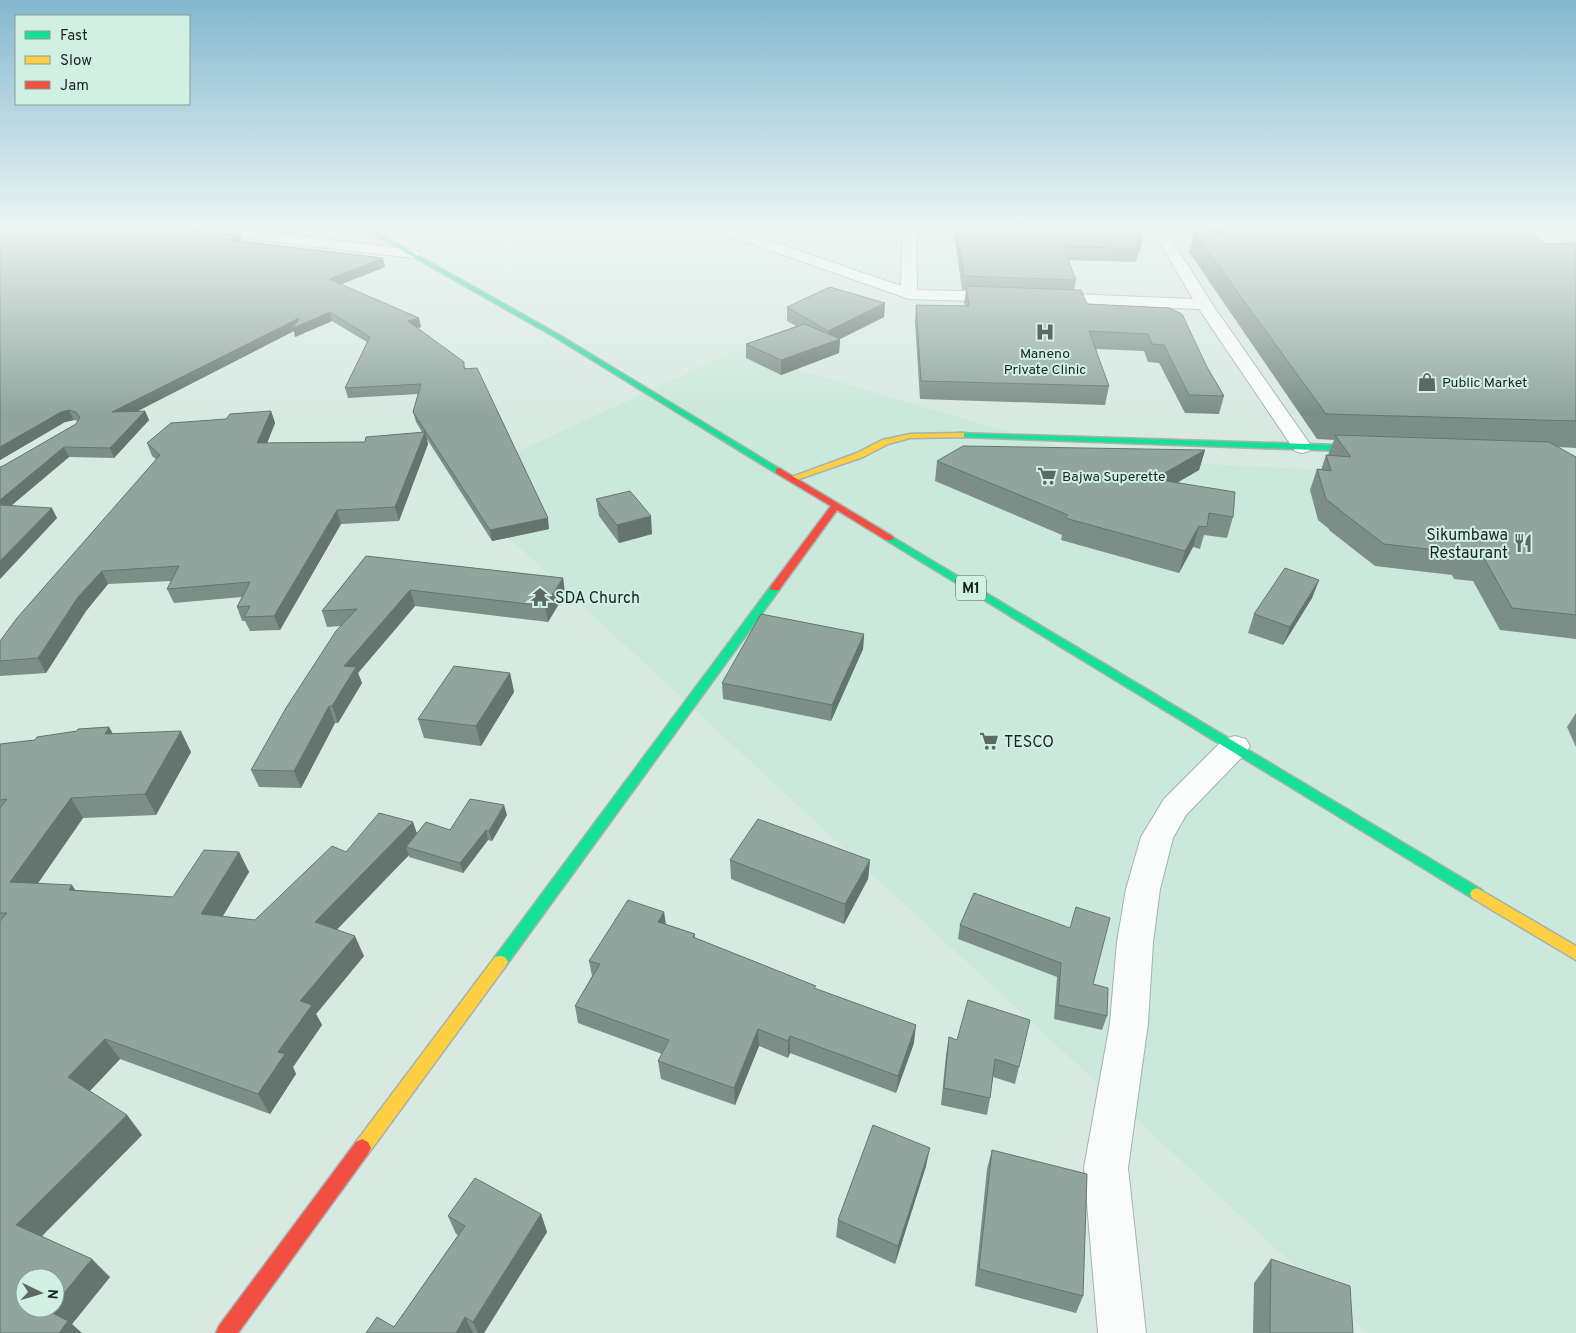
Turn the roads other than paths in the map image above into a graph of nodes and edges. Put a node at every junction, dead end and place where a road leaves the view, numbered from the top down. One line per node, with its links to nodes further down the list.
1 (475, 289): 11 (main road, M1)
2 (895, 289): 5 (street)
3 (909, 289): 5 (street)
4 (1195, 289): 8 (street)
5 (909, 294): 6 (street)
6 (1016, 297)
7 (1036, 298): 8 (street)
8 (1204, 304): 9 (street)
9 (1302, 447): 10 (main road); 11 (main road)
10 (1379, 449)
11 (793, 478): 12 (main road, M1)
12 (835, 507): 13 (main road, M1); 15 (main road)
13 (1235, 746): 14 (main road, M1); 16 (street)
14 (1576, 954)
15 (226, 1333)
16 (1122, 1333)

